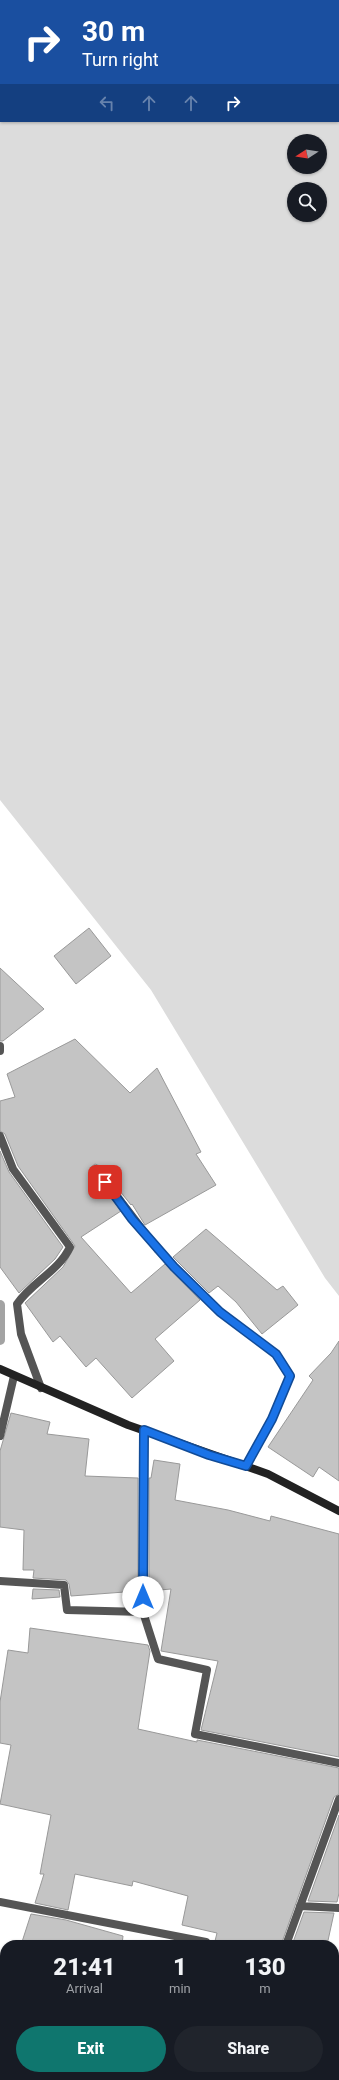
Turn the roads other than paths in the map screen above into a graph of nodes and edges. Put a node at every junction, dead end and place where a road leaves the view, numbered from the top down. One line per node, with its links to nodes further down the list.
1 (0, 1046): 2 (street)
2 (0, 1051)
3 (0, 1136): 7 (street)
4 (96, 1169): 10 (street)
5 (0, 1369): 6 (street)
6 (14, 1376): 7 (street); 9 (street)
7 (41, 1388): 8 (street)
8 (144, 1430): 10 (street); 13 (street)
9 (0, 1436)
10 (246, 1466): 11 (street)
11 (339, 1511)
12 (0, 1581): 13 (street)
13 (143, 1612): 14 (street)
14 (339, 1763)
15 (339, 1799): 17 (street)
16 (0, 1902): 19 (street)
17 (300, 1906): 18 (street); 20 (street)
18 (339, 1908)
19 (196, 1940)
20 (288, 1940)

